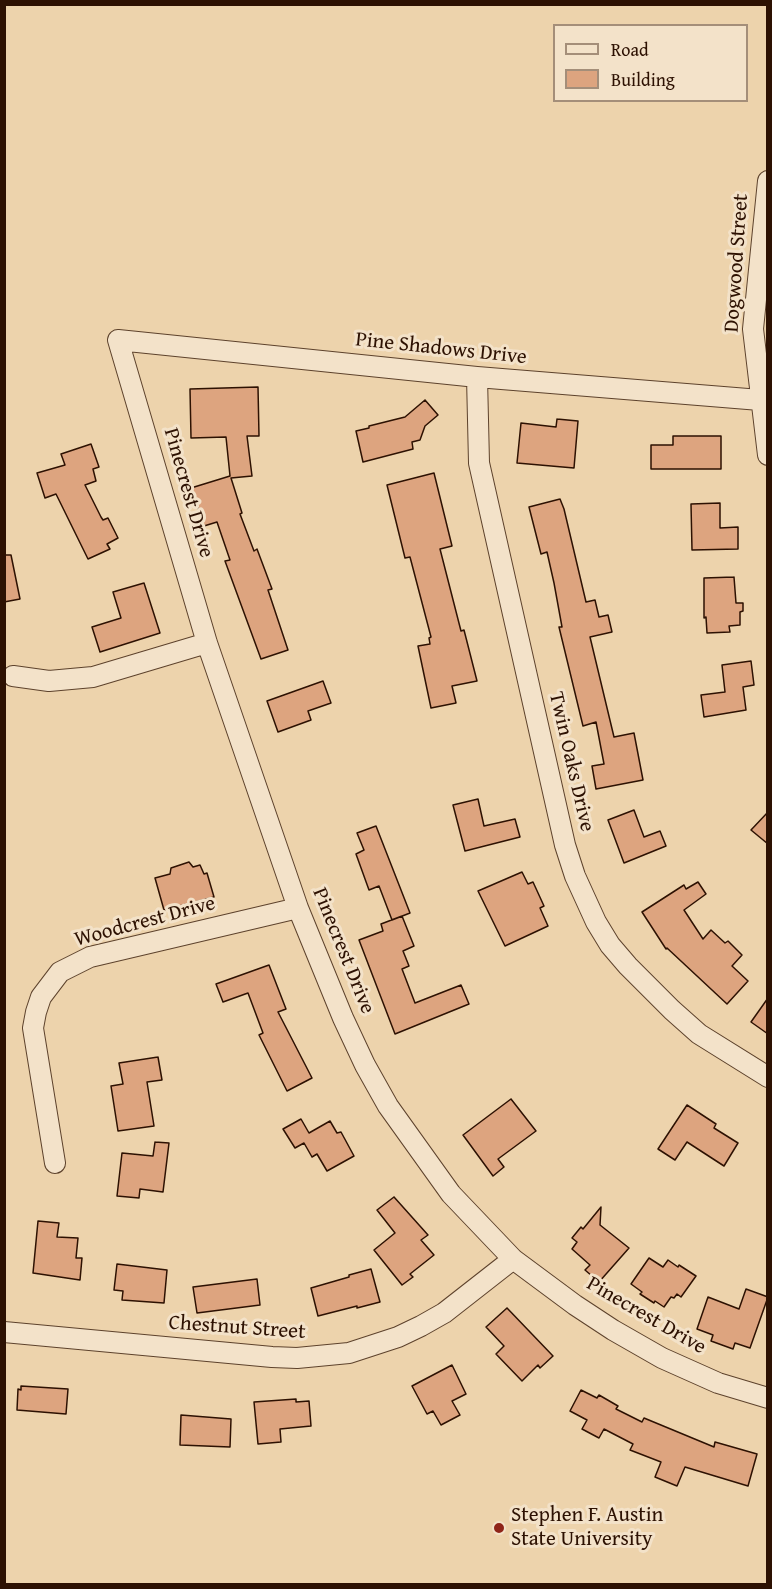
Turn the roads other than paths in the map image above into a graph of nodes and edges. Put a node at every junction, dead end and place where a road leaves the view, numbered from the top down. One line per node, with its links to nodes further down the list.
1 (768, 181): 4 (street, Dogwood Street)
2 (118, 340): 3 (street, Pine Shadows Drive); 6 (street, Pinecrest Drive)
3 (477, 377): 4 (street, Pine Shadows Drive); 9 (street, Twin Oaks Drive)
4 (760, 400): 5 (street, Dogwood Street)
5 (768, 455)
6 (207, 643): 7 (street); 8 (street, Pinecrest Drive)
7 (13, 676)
8 (298, 908): 10 (street, Woodcrest Drive); 11 (street, Pinecrest Drive)
9 (768, 1077)
10 (55, 1163)
11 (513, 1259): 12 (street, Chestnut Street); 13 (street, Pinecrest Drive)
12 (4, 1332)
13 (768, 1398)

